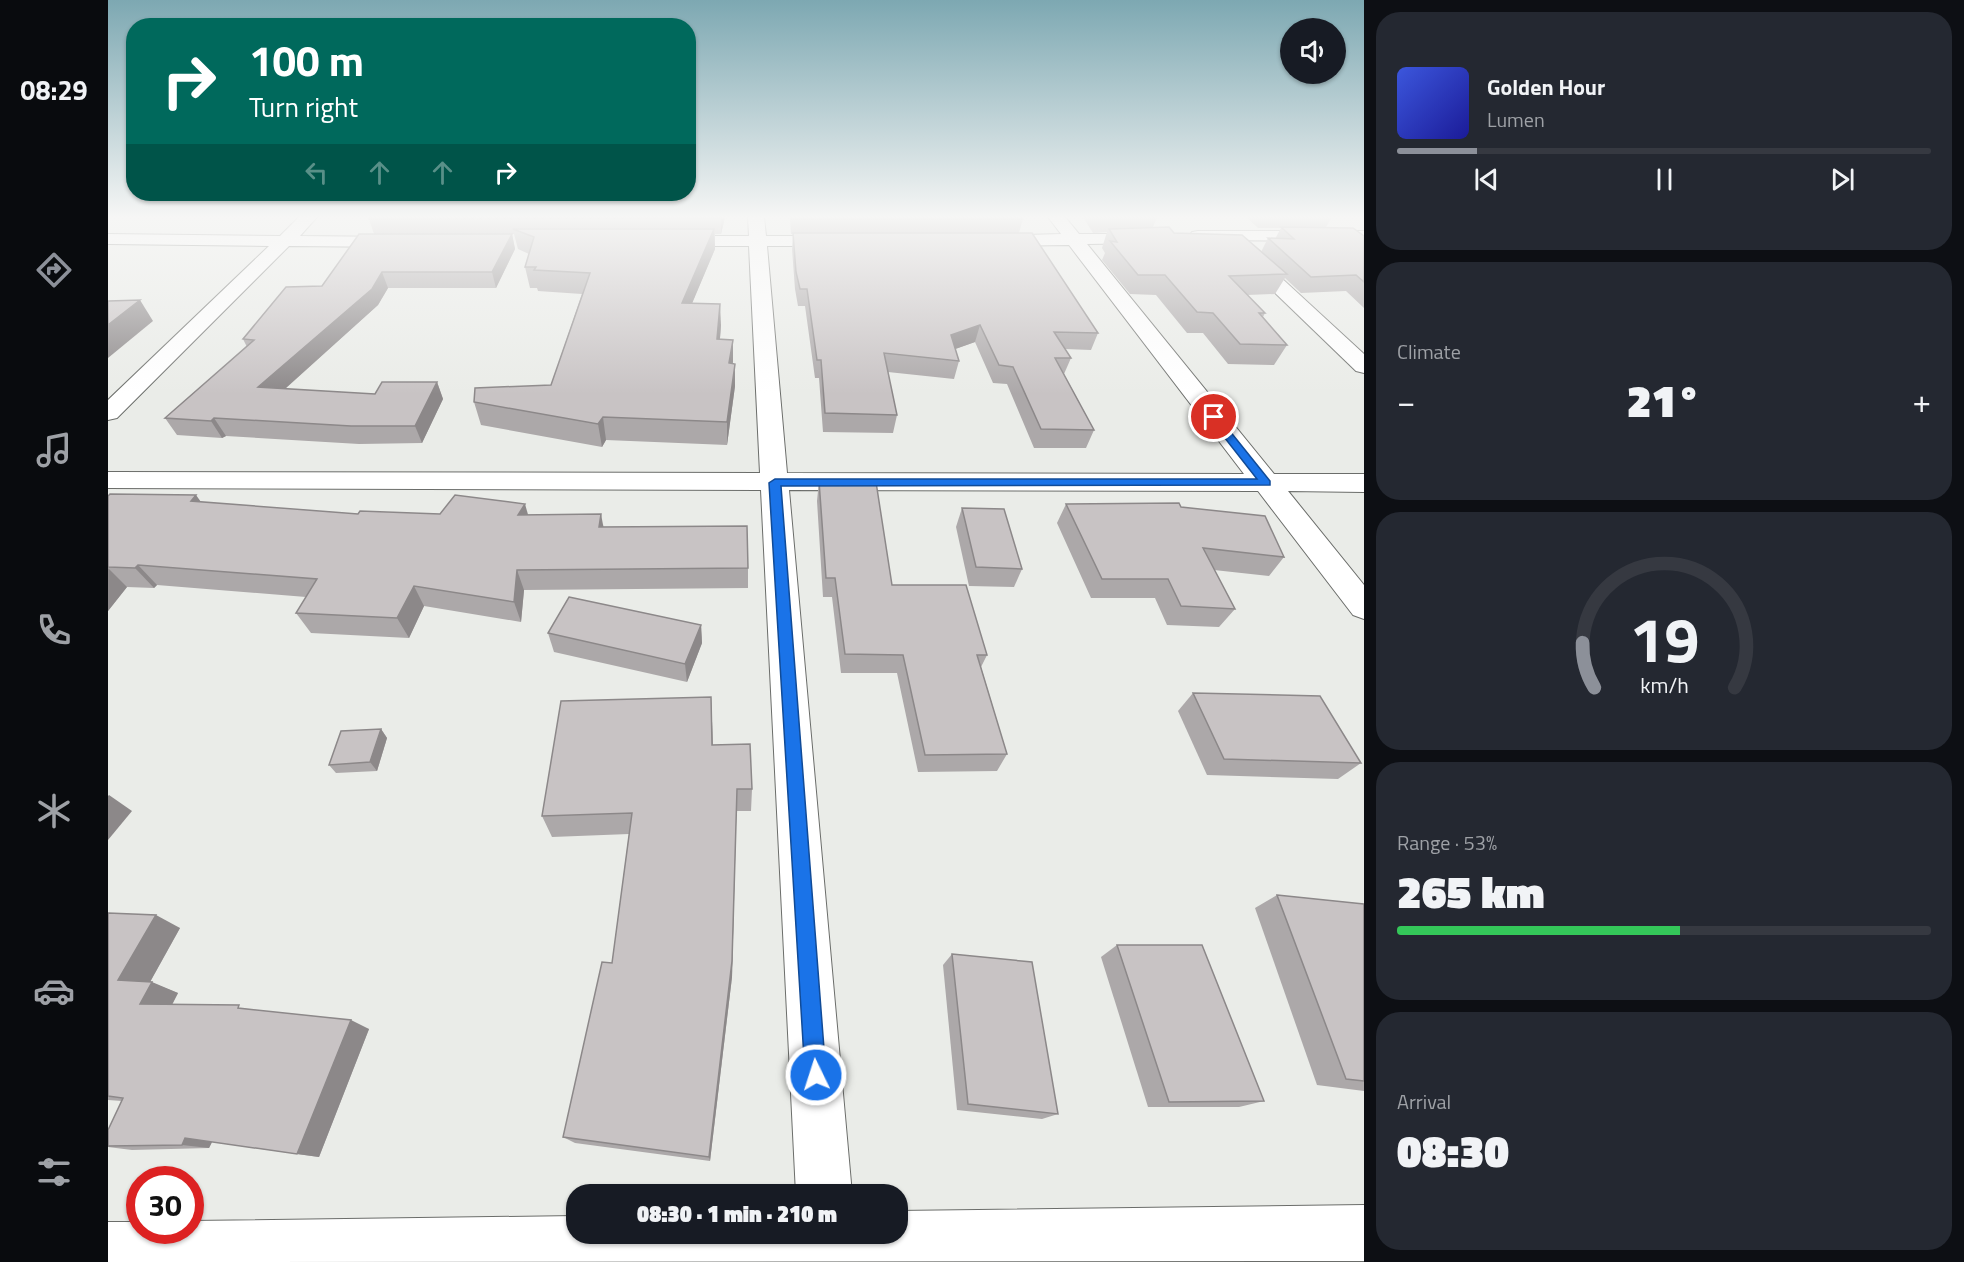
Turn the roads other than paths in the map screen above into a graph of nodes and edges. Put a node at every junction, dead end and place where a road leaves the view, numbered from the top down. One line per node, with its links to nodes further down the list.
1 (248, 276): 6 (street)
2 (760, 276): 8 (street)
3 (1103, 276): 9 (street)
4 (1268, 276): 5 (street)
5 (1364, 366)
6 (108, 413)
7 (108, 480): 8 (street)
8 (775, 483): 9 (street); 12 (street)
9 (1266, 483): 10 (street); 11 (street)
10 (1364, 483)
11 (1364, 608)
12 (824, 1184)
13 (908, 1232): 14 (street)
14 (1364, 1233)
15 (566, 1239): 16 (street)
16 (108, 1251)

